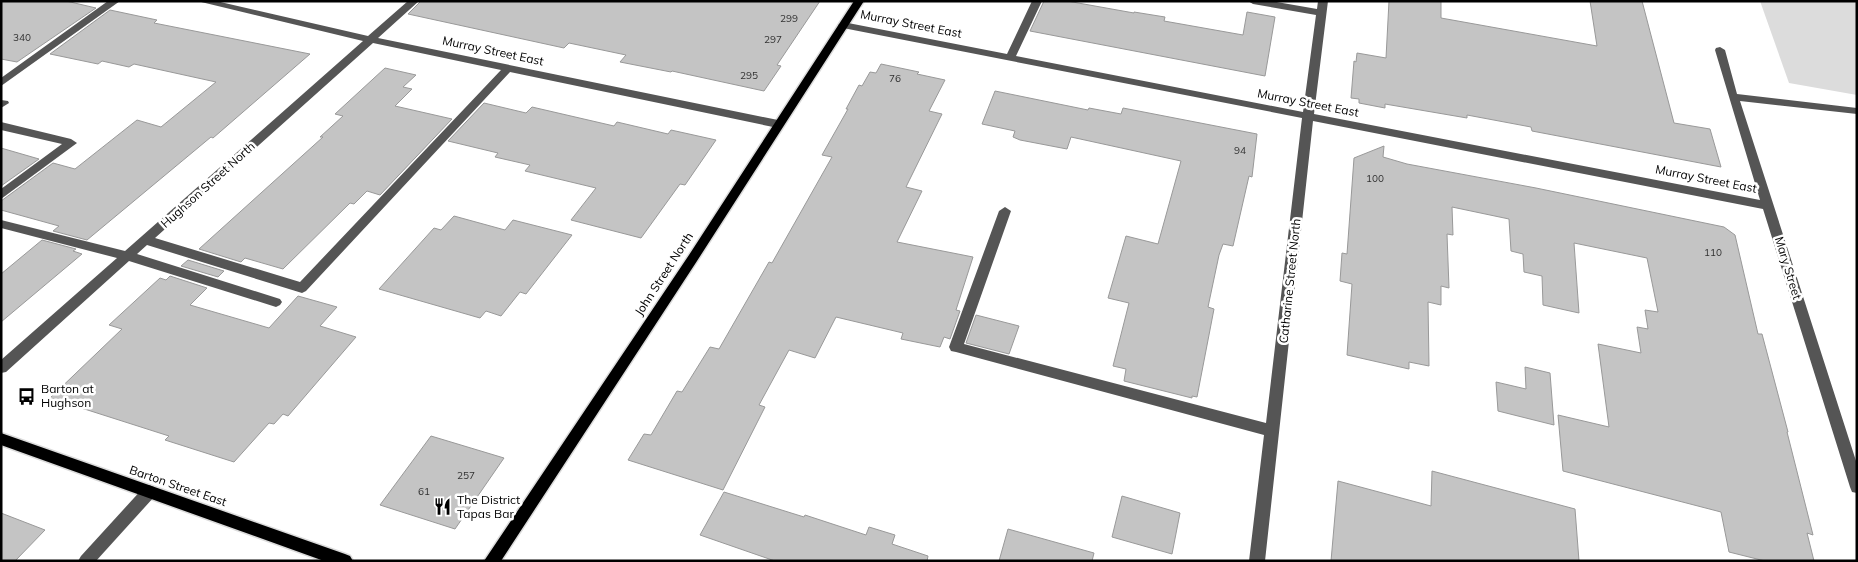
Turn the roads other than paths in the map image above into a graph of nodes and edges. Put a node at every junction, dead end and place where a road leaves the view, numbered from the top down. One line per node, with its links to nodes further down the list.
1 (115, 1): 14 (street)
2 (204, 1): 10 (street, Murray Street East)
3 (414, 1): 10 (street, Hughson Street North)
4 (859, 1): 9 (main road, John Street North)
5 (1037, 1): 12 (street)
6 (1253, 1): 8 (street)
7 (1323, 1): 8 (street, Catharine Street North)
8 (1322, 13): 17 (street, Catharine Street North)
9 (843, 25): 12 (street, Murray Street East); 18 (main road, John Street North)
10 (372, 40): 13 (street, Murray Street East); 24 (street, Hughson Street North)
11 (1720, 50): 15 (street, Mary Street)
12 (1010, 58): 17 (street, Murray Street East)
13 (508, 68): 18 (street, Murray Street East); 24 (street)
14 (1, 83)
15 (1733, 97): 16 (street); 21 (street, Mary Street)
16 (1857, 111)
17 (1308, 117): 21 (street, Murray Street East); 28 (street, Catharine Street North)
18 (778, 124): 34 (main road, John Street North)
19 (1, 126): 20 (street)
20 (1, 195)
21 (1768, 206): 30 (street, Mary Street)
22 (1005, 211): 28 (street)
23 (1, 224): 25 (street)
24 (146, 240): 25 (street, Hughson Street North)
25 (128, 256): 26 (street); 27 (street, Hughson Street North)
26 (276, 302)
27 (1, 368)
28 (1273, 431): 35 (street, Catharine Street North)
29 (1, 439): 31 (main road, Barton Street East)
30 (1857, 487)
31 (149, 492): 32 (street); 33 (main road, Barton Street East)
32 (86, 561)
33 (344, 561)
34 (492, 561)
35 (1258, 561)

